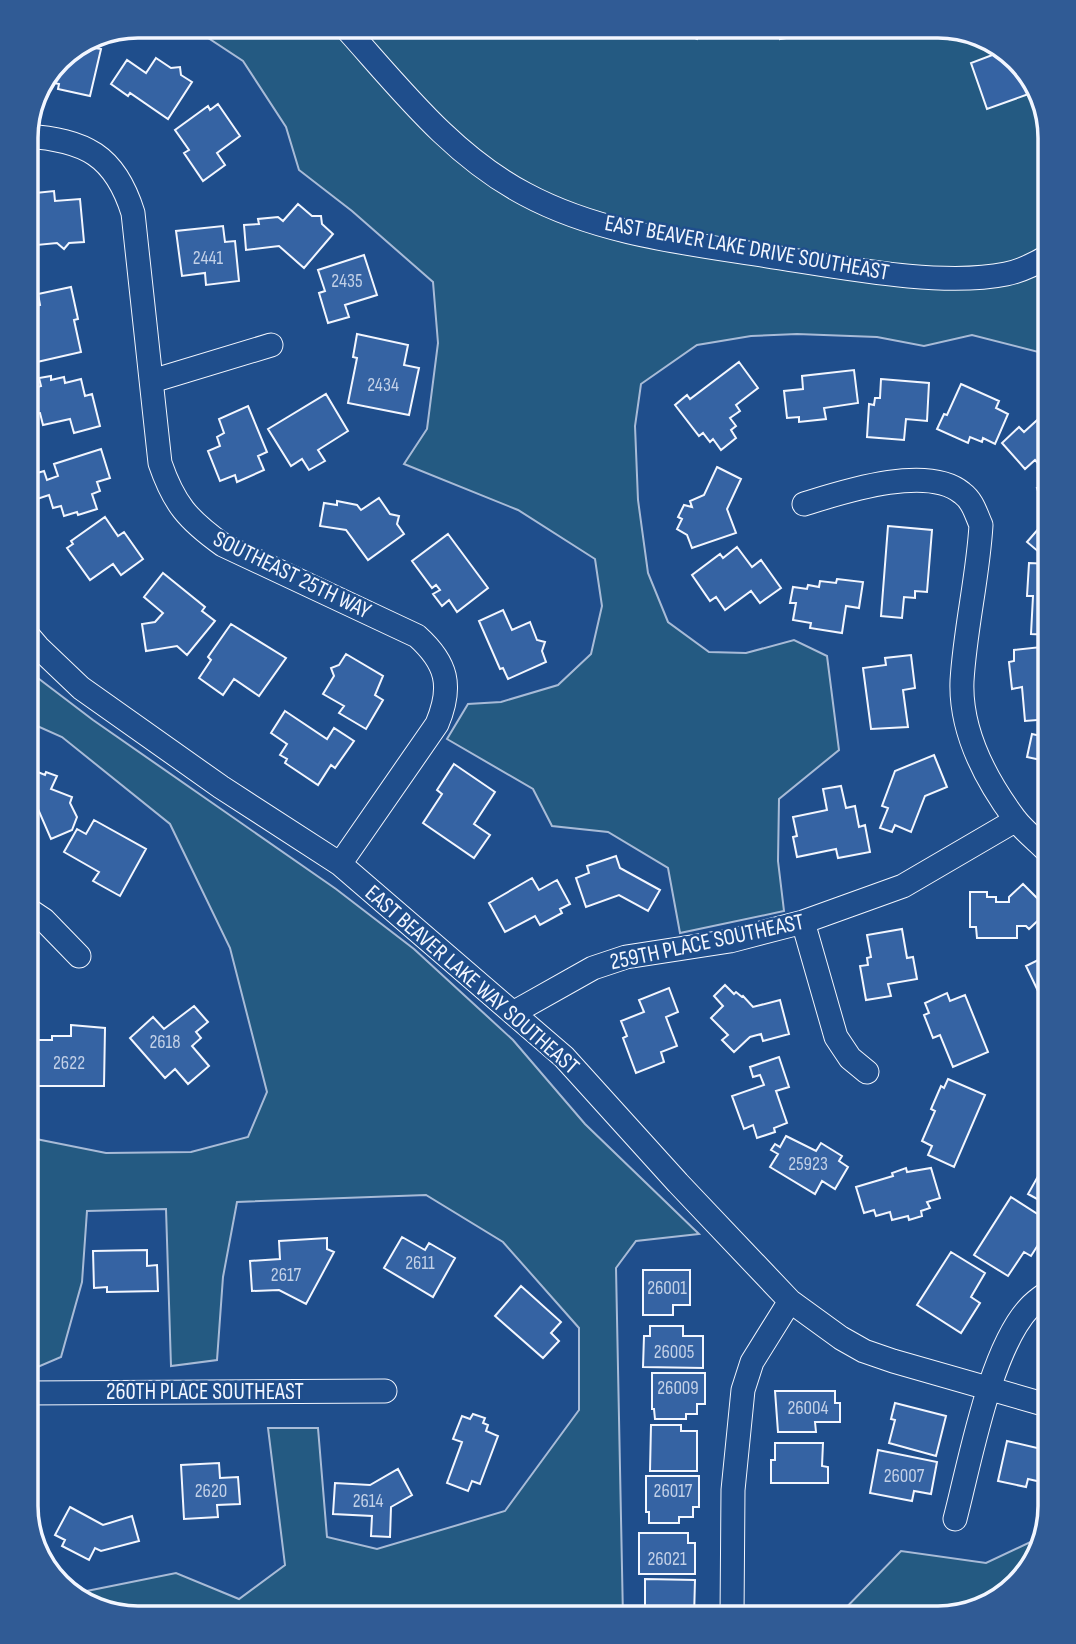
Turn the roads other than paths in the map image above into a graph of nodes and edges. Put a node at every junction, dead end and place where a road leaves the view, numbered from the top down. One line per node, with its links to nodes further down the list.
1 (355, 38): 3 (street, EAST BEAVER LAKE DRIVE SOUTHEAST)
2 (39, 137): 5 (street, SOUTHEAST 25TH WAY)
3 (1038, 260)
4 (271, 345): 5 (street)
5 (152, 381): 10 (street, SOUTHEAST 25TH WAY)
6 (804, 504): 8 (street)
7 (39, 649): 10 (street, EAST BEAVER LAKE WAY SOUTHEAST)
8 (1016, 820): 9 (street); 12 (street, 259TH PLACE SOUTHEAST)
9 (1038, 842)
10 (340, 864): 14 (street, EAST BEAVER LAKE WAY SOUTHEAST)
11 (38, 916): 13 (street)
12 (803, 922): 14 (street, 259TH PLACE SOUTHEAST); 15 (street)
13 (79, 956)
14 (513, 1013): 16 (street, EAST BEAVER LAKE WAY SOUTHEAST)
15 (867, 1072)
16 (790, 1301): 18 (street, EAST BEAVER LAKE WAY SOUTHEAST); 23 (street)
17 (1038, 1301): 18 (street)
18 (989, 1388): 21 (street, EAST BEAVER LAKE WAY SOUTHEAST); 22 (street)
19 (385, 1391): 20 (street, 260TH PLACE SOUTHEAST)
20 (38, 1393)
21 (1038, 1402)
22 (955, 1519)
23 (732, 1606)

